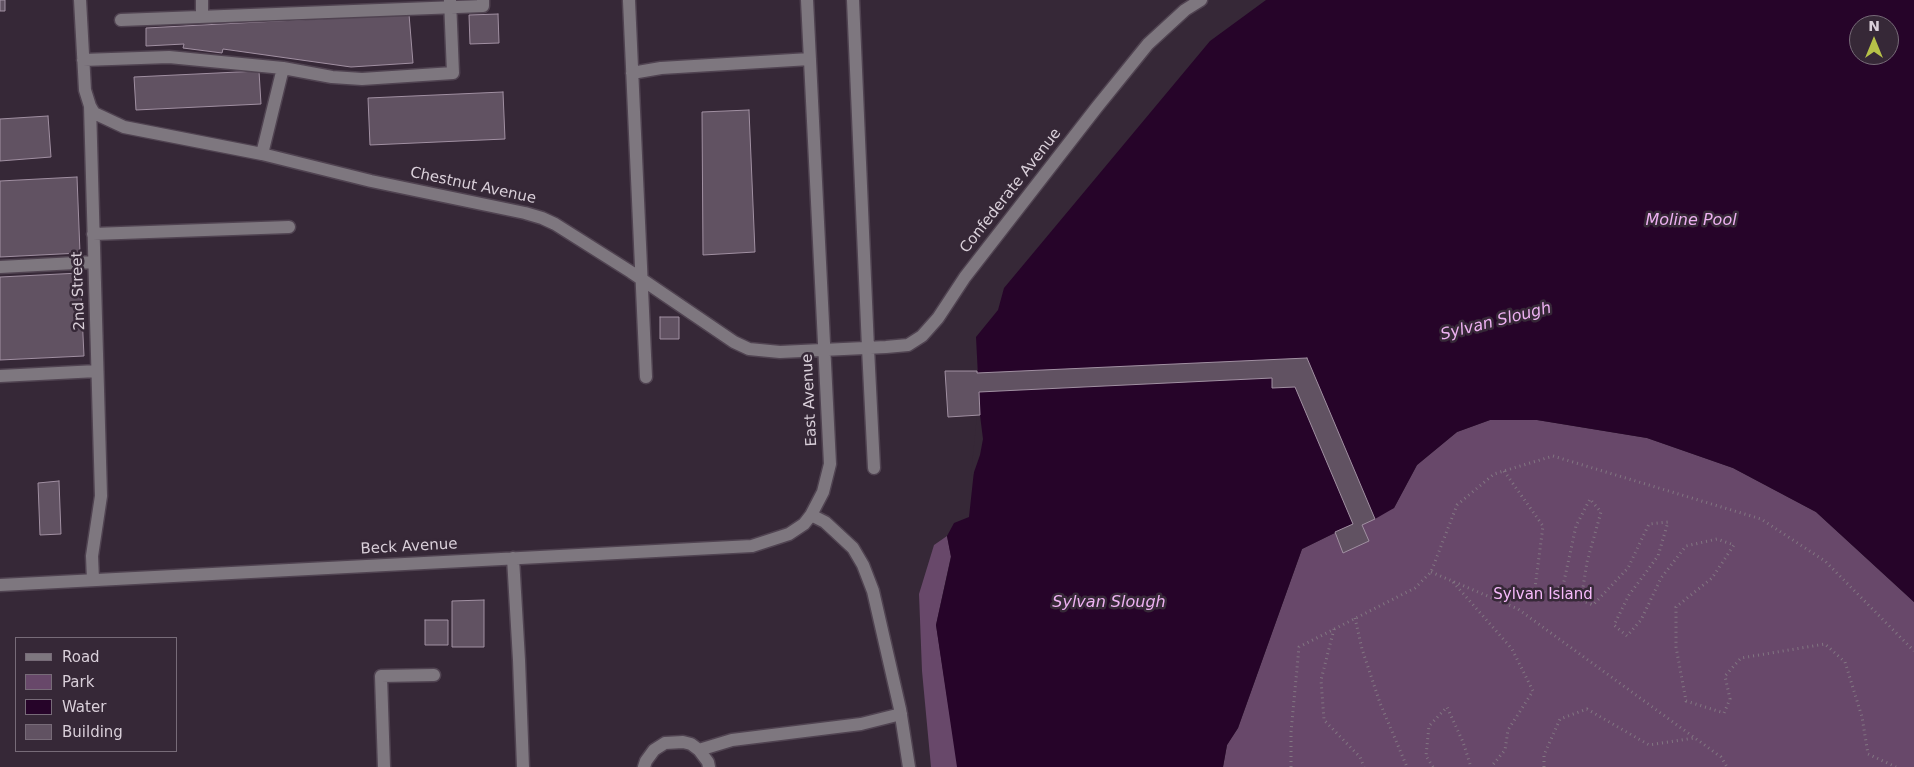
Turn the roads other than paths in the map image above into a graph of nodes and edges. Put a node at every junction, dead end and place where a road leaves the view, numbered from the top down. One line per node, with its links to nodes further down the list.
1 (80, 0): 12 (street, 2nd Street)
2 (202, 0): 9 (street)
3 (483, 0): 8 (street)
4 (807, 0): 11 (street, East Avenue)
5 (853, 0): 22 (street)
6 (1201, 0): 22 (street, Confederate Avenue)
7 (628, 1): 14 (street)
8 (450, 4): 9 (street); 13 (street)
9 (202, 17): 10 (street)
10 (121, 20)
11 (810, 59): 14 (street); 23 (street, East Avenue)
12 (84, 60): 13 (street); 15 (street, 2nd Street)
13 (283, 68): 16 (street)
14 (632, 73): 21 (street)
15 (90, 106): 16 (street, Chestnut Avenue); 18 (street, 2nd Street)
16 (262, 154): 21 (street, Chestnut Avenue)
17 (289, 227): 18 (street)
18 (93, 234): 19 (street, 2nd Street)
19 (94, 262): 20 (street); 24 (street, 2nd Street)
20 (0, 267)
21 (642, 280): 23 (street, Chestnut Avenue); 26 (street)
22 (868, 348): 23 (street, Confederate Avenue); 27 (street)
23 (824, 349): 28 (street, East Avenue)
24 (97, 371): 25 (street); 30 (street, 2nd Street)
25 (0, 376)
26 (646, 377)
27 (874, 468)
28 (811, 515): 29 (street, Beck Avenue); 33 (street)
29 (513, 558): 30 (street, Beck Avenue); 36 (street)
30 (93, 580): 31 (street, Beck Avenue)
31 (0, 585)
32 (434, 675): 35 (street)
33 (901, 714): 34 (street); 39 (street)
34 (699, 750): 37 (street); 38 (street)
35 (384, 767)
36 (523, 767)
37 (644, 767)
38 (709, 767)
39 (909, 767)

